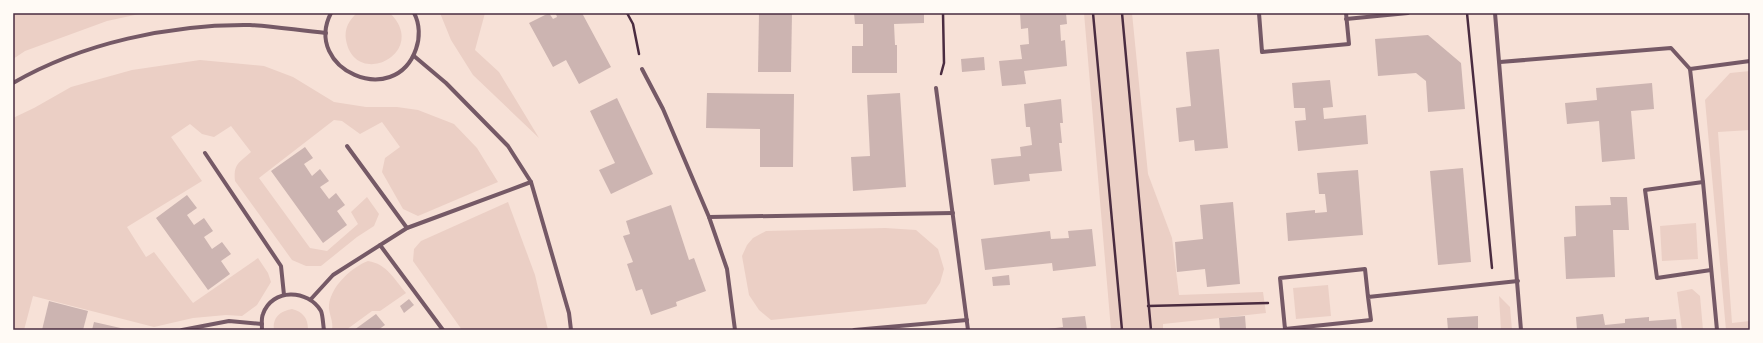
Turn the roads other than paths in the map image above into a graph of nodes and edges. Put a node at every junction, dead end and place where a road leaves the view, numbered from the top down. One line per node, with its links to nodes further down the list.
1 (331, 13): 8 (street)
2 (414, 13): 9 (street)
3 (1259, 13): 7 (street)
4 (1346, 13): 7 (street)
5 (1408, 13): 7 (street)
6 (1495, 13): 11 (street)
7 (1346, 19)
8 (326, 33): 9 (street); 14 (street)
9 (414, 56): 18 (street)
10 (1750, 61): 13 (street)
11 (1500, 62): 13 (street); 25 (street)
12 (642, 69): 21 (street)
13 (1690, 69): 19 (street)
14 (13, 83)
15 (936, 88): 20 (street)
16 (347, 146): 22 (street)
17 (205, 153): 26 (street)
18 (531, 182): 22 (street); 35 (street)
19 (1703, 182): 24 (street); 24 (street)
20 (953, 213): 21 (street); 29 (street)
21 (709, 218): 36 (street)
22 (407, 228): 23 (street)
23 (380, 245): 28 (street); 34 (street)
24 (1711, 270): 40 (street)
25 (1518, 281): 27 (street); 39 (street)
26 (284, 295): 28 (street); 30 (street)
27 (1368, 297): 27 (street)
28 (311, 299): 33 (street)
29 (967, 320): 37 (street); 38 (street)
30 (262, 324): 31 (street); 32 (street)
31 (182, 330)
32 (262, 330)
33 (324, 330)
34 (443, 330)
35 (571, 330)
36 (735, 330)
37 (854, 330)
38 (968, 330)
39 (1521, 330)
40 (1717, 330)

